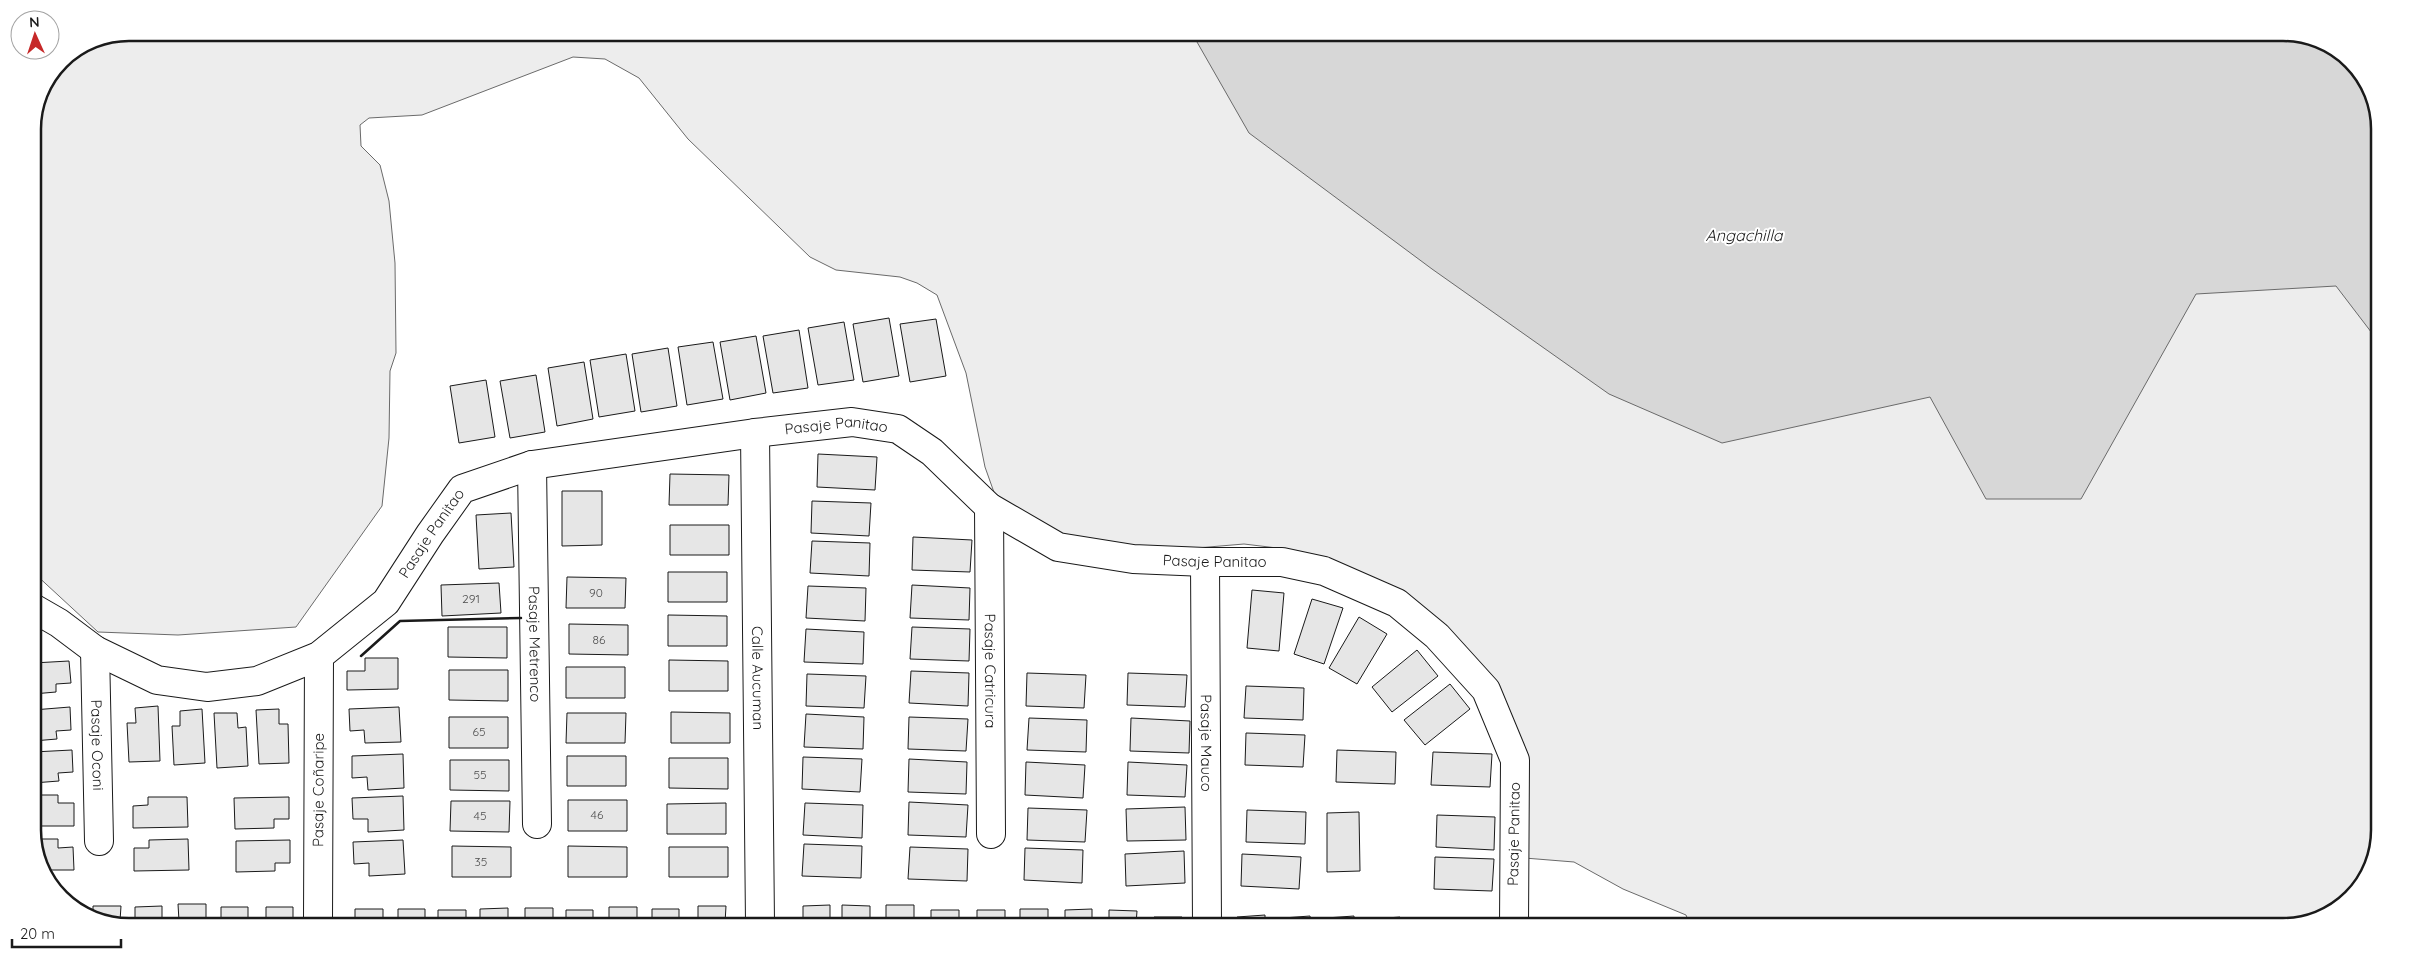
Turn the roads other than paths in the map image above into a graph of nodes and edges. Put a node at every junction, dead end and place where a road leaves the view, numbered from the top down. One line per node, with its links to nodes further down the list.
1 (755, 433): 2 (street, Pasaje Panitao); 3 (street, Pasaje Panitao); 12 (street, Calle Aucuman)
2 (532, 465): 7 (street, Pasaje Panitao); 8 (street, Pasaje Metrenco)
3 (989, 507): 4 (street, Pasaje Panitao); 9 (street, Pasaje Catricura)
4 (1205, 562): 13 (street, Pasaje Mauco); 14 (street, Pasaje Panitao)
5 (41, 613): 6 (street, Pasaje Panitao)
6 (95, 650): 7 (street, Pasaje Panitao); 10 (street, Pasaje Oconi)
7 (319, 656): 11 (street, Pasaje Coñaripe)
8 (537, 824)
9 (991, 834)
10 (99, 841)
11 (318, 918)
12 (760, 918)
13 (1207, 918)
14 (1514, 918)

